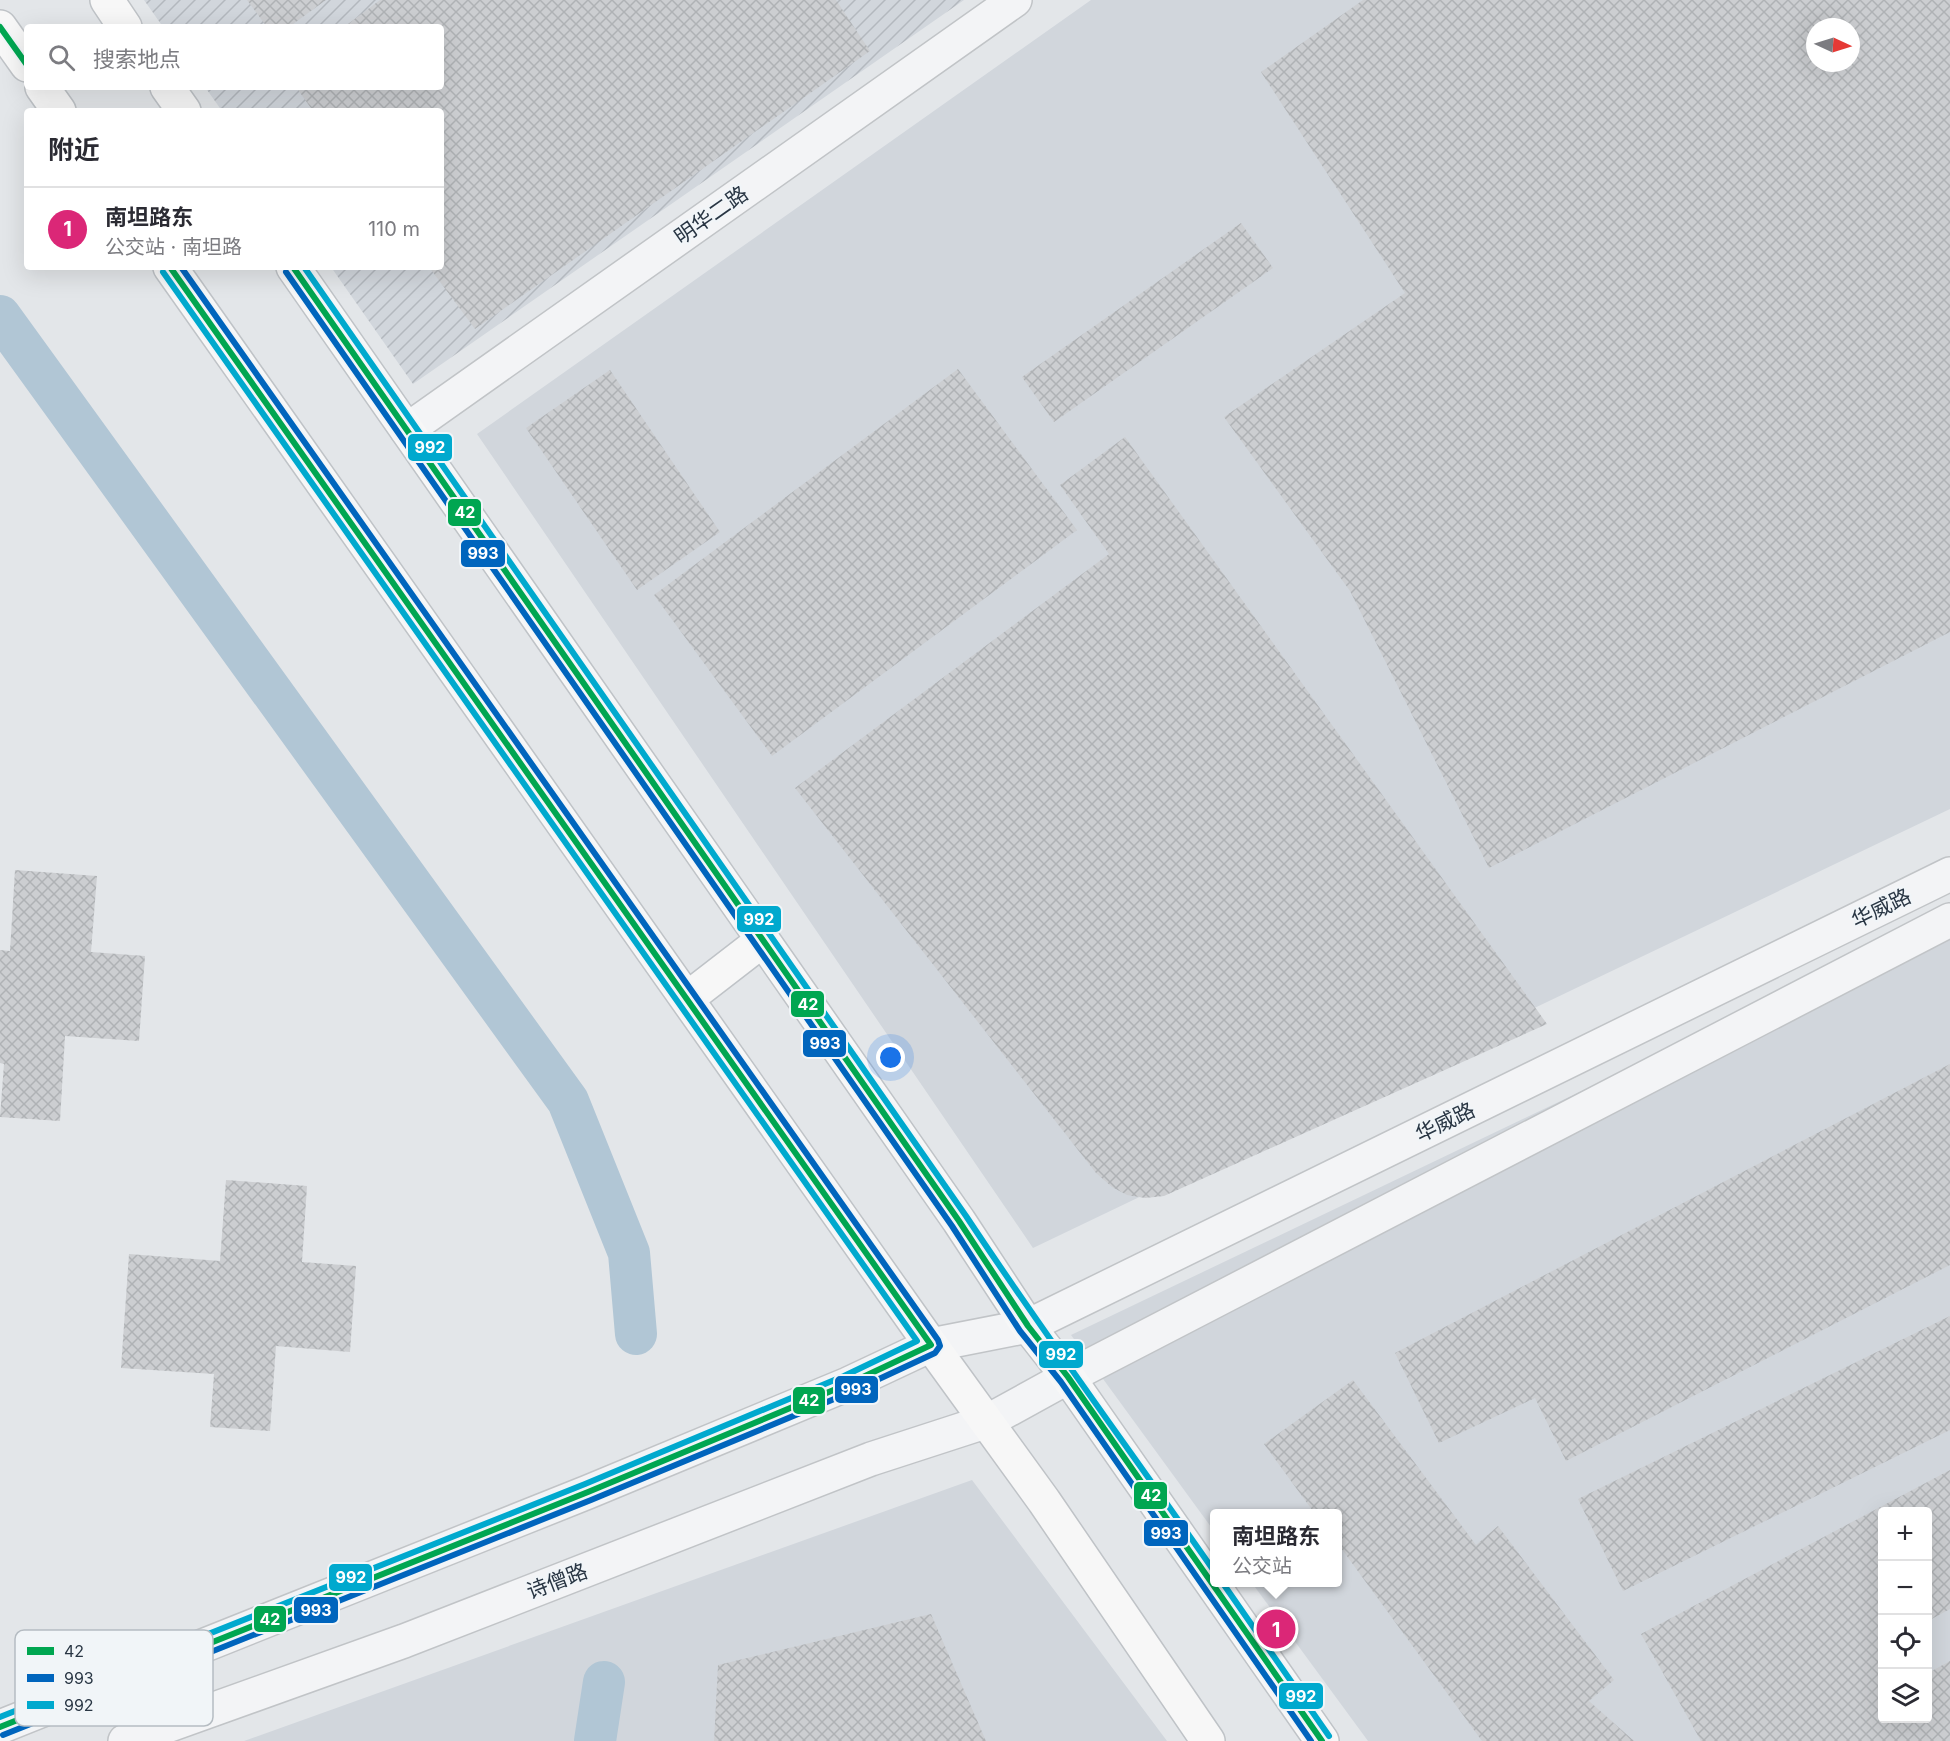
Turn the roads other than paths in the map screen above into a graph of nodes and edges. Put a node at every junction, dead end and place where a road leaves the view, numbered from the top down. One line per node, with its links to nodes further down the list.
1 (106, 0): 3 (main road)
2 (1015, 0): 12 (street, 明华二路)
3 (123, 24)
4 (0, 27): 5 (main road)
5 (24, 61)
6 (44, 90): 8 (main road)
7 (169, 90): 9 (main road)
8 (57, 108)
9 (182, 108)
10 (172, 270): 16 (main road)
11 (295, 270): 12 (main road)
12 (407, 430): 15 (main road)
13 (1950, 874): 17 (street, 华威路)
14 (1950, 920): 19 (street, 诗僧路)
15 (763, 940): 16 (main road); 17 (main road)
16 (688, 998): 18 (main road)
17 (1028, 1326): 18 (street, 华威路); 19 (main road)
18 (931, 1345): 20 (main road); 23 (street)
19 (1068, 1377): 20 (street, 诗僧路); 21 (main road)
20 (988, 1421): 24 (street, 诗僧路); 29 (main road)
21 (1210, 1580)
22 (1215, 1587): 30 (main road)
23 (213, 1642)
24 (213, 1709)
25 (15, 1721): 27 (street)
26 (167, 1726): 28 (street, 诗僧路)
27 (0, 1727)
28 (125, 1741)
29 (1208, 1741)
30 (1322, 1741)

